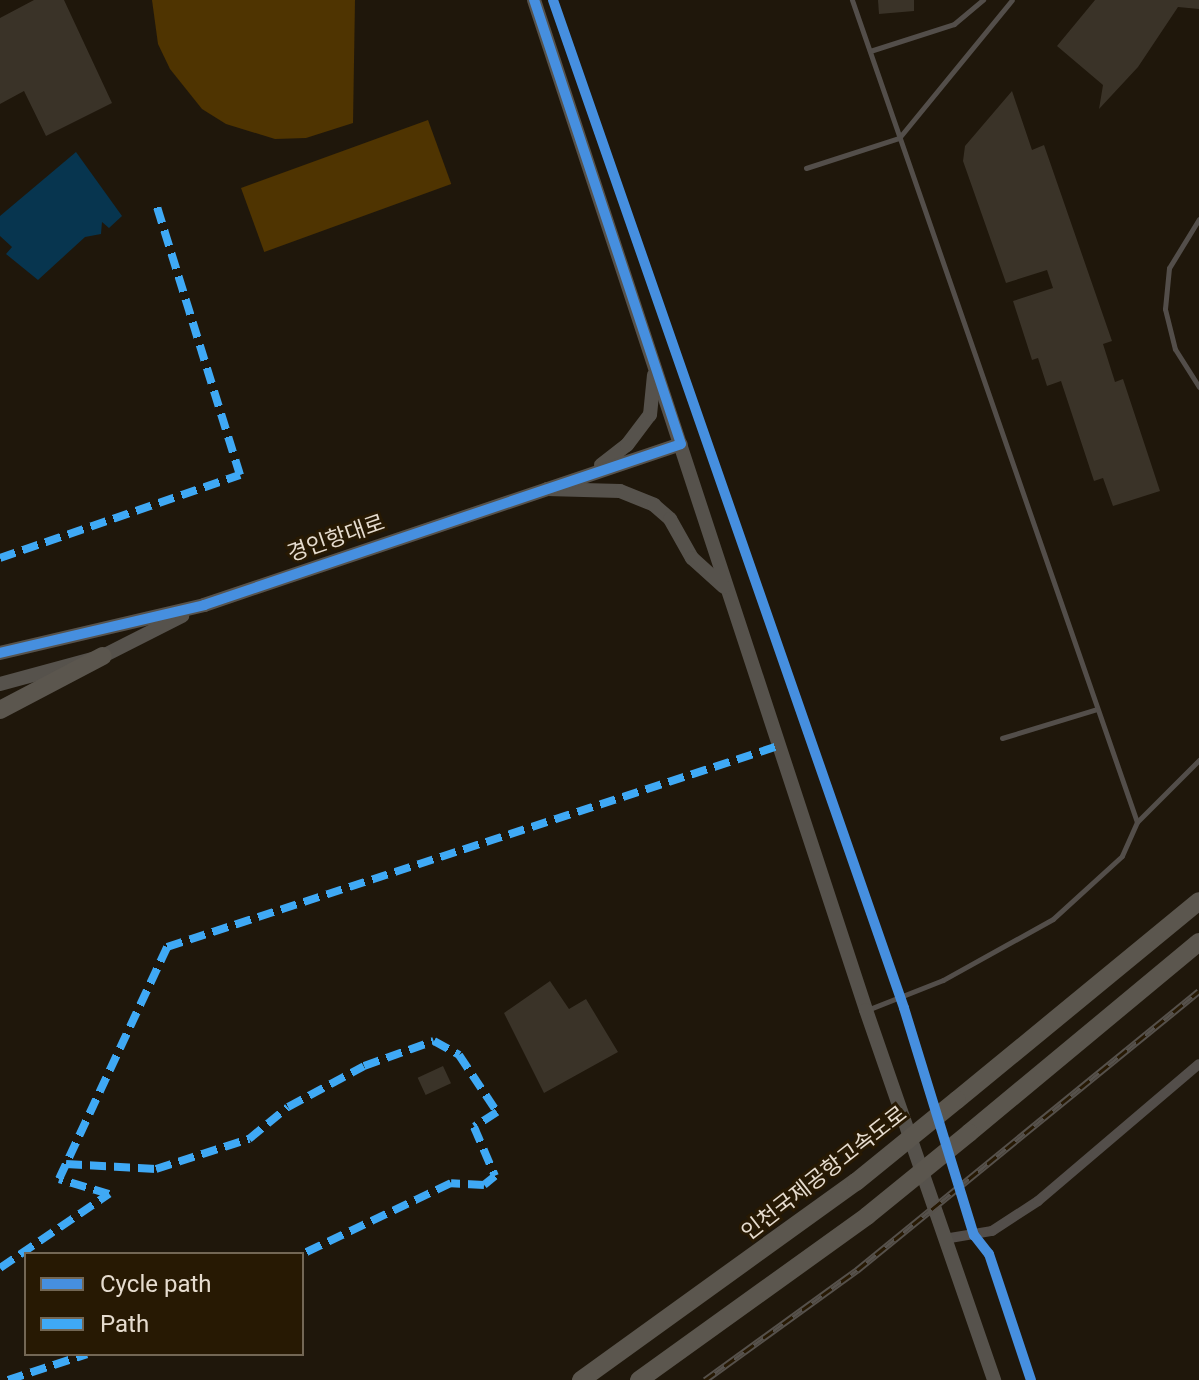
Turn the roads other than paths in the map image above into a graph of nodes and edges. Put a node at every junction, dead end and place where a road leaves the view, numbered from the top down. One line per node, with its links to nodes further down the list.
1 (534, 0): 9 (street)
2 (852, 0): 5 (lane)
3 (983, 0): 5 (lane)
4 (1012, 0): 6 (lane)
5 (870, 51): 6 (lane)
6 (899, 138): 7 (lane); 19 (lane)
7 (806, 168)
8 (1199, 219): 10 (lane)
9 (644, 328): 11 (street); 12 (street)
10 (1199, 387)
11 (681, 444): 12 (street, 경인항대로); 14 (street)
12 (595, 470): 13 (street, 경인항대로)
13 (539, 489): 14 (street); 15 (street, 경인항대로)
14 (726, 588): 26 (street)
15 (204, 605): 16 (street, 경인항대로); 17 (street, 경인항대로)
16 (0, 653)
17 (103, 656): 18 (street, 경인항대로); 20 (highway)
18 (0, 684)
19 (1097, 709): 21 (lane); 23 (lane)
20 (0, 710)
21 (1002, 738)
22 (1199, 760): 23 (lane)
23 (1137, 822): 26 (lane)
24 (1199, 901): 29 (highway, 인천국제공항고속도로, bridge)
25 (1199, 942): 30 (highway, bridge)
26 (866, 1010): 28 (street)
27 (1199, 1064): 28 (street)
28 (944, 1239): 31 (street)
29 (581, 1380)
30 (639, 1380)
31 (994, 1380)

